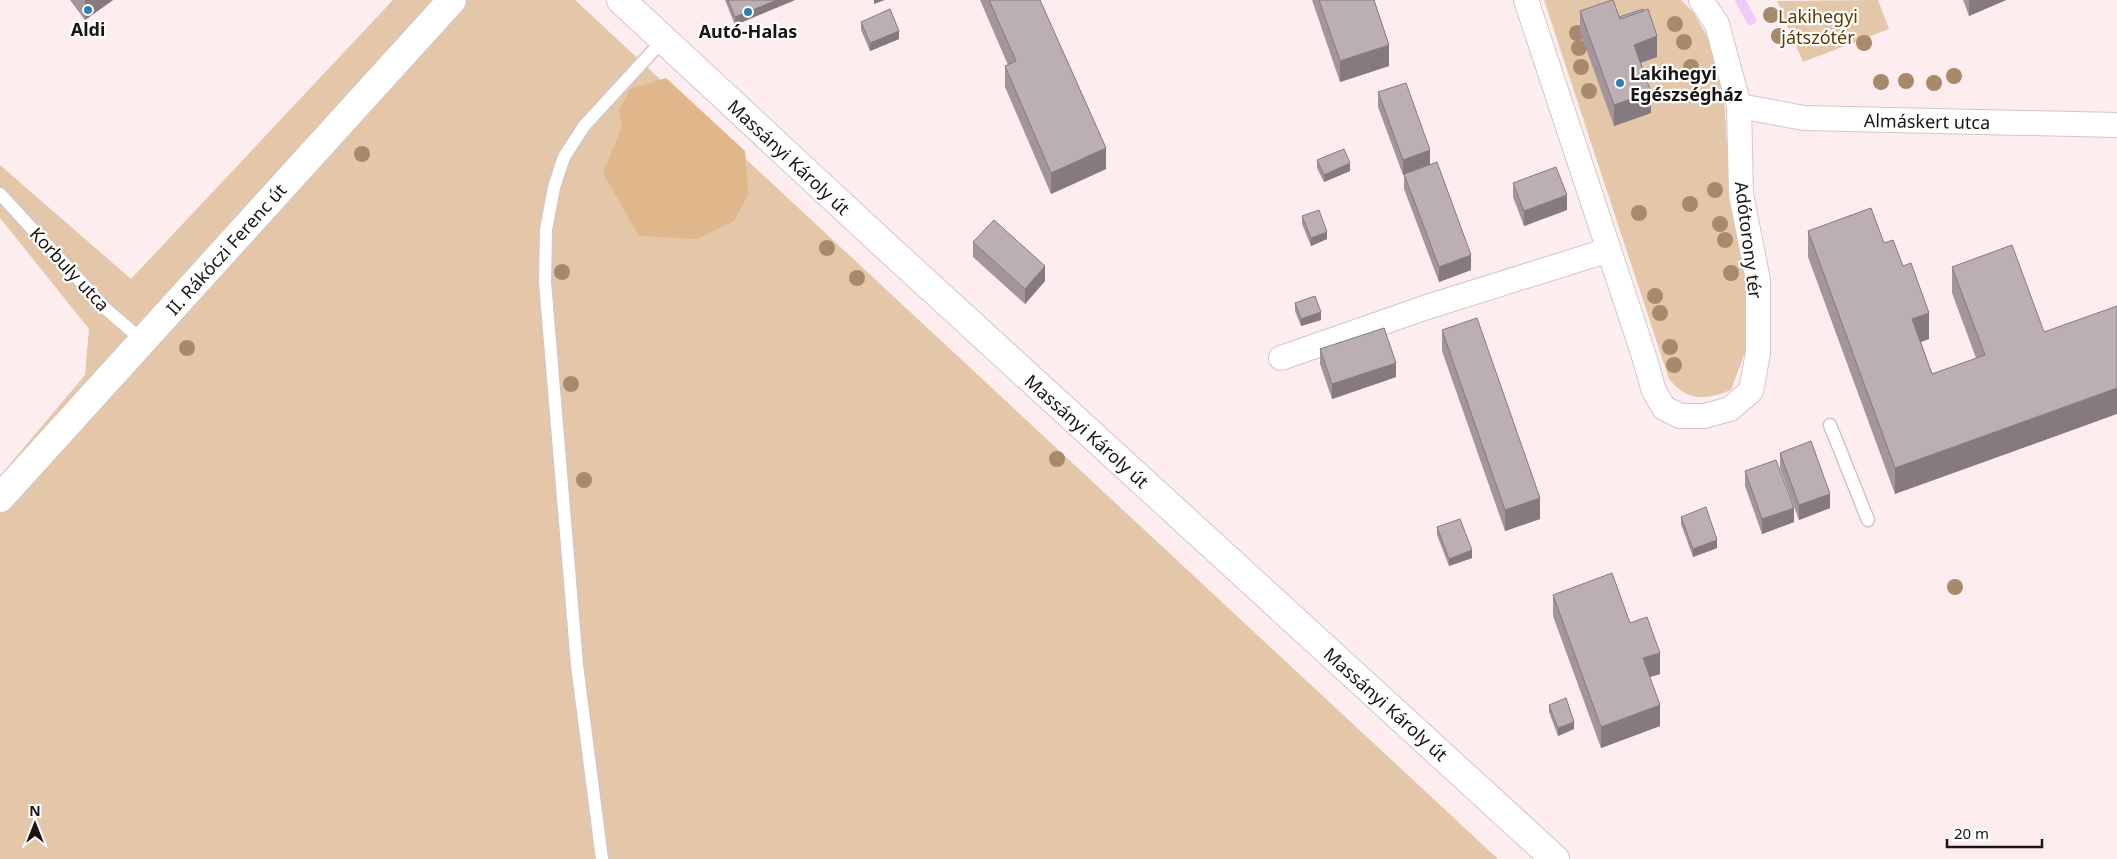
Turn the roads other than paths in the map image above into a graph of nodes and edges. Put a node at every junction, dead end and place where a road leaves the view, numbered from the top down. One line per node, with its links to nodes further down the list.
1 (452, 0): 10 (street, II. Rákóczi Ferenc út)
2 (621, 0): 5 (street, Massányi Károly út)
3 (1526, 0): 9 (street, Adótorony tér)
4 (1701, 0): 6 (street, Adótorony tér)
5 (663, 40): 15 (lane); 16 (street, Massányi Károly út)
6 (1739, 106): 7 (street, Almáskert utca); 9 (street, Adótorony tér)
7 (2117, 125)
8 (0, 194): 10 (lane, Korbuly utca)
9 (1609, 250): 11 (street)
10 (143, 340): 13 (street, II. Rákóczi Ferenc út)
11 (1281, 358)
12 (1830, 425): 14 (lane)
13 (0, 498)
14 (1868, 520)
15 (602, 859)
16 (1555, 859)

